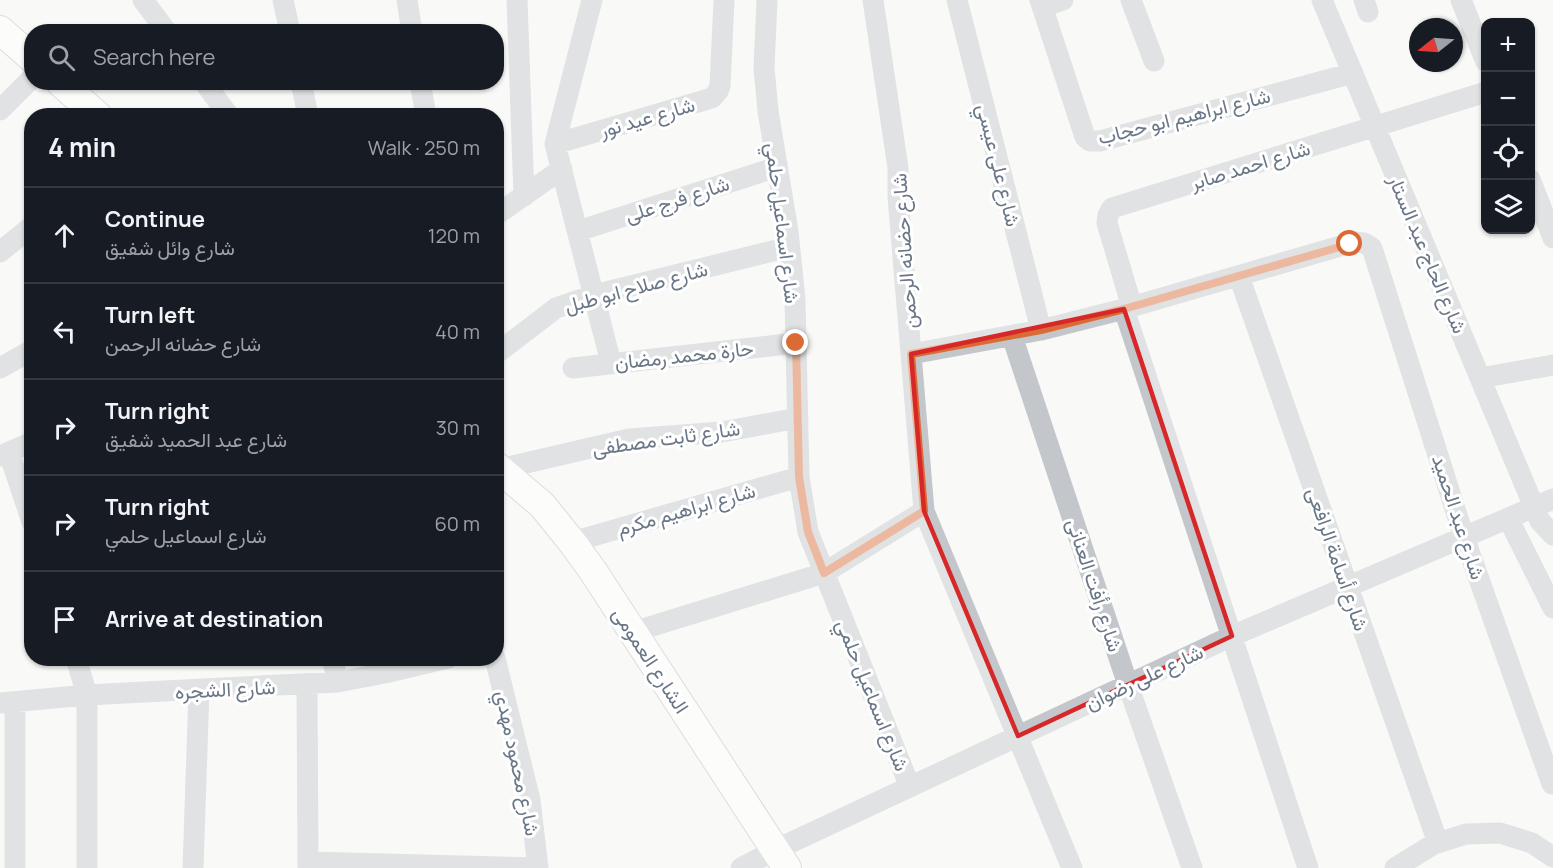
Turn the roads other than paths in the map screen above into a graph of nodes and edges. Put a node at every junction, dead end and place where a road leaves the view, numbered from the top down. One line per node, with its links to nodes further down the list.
1 (143, 0): 15 (street)
2 (283, 0): 16 (street)
3 (407, 0): 17 (street)
4 (517, 0): 39 (street)
5 (592, 0): 35 (street)
6 (724, 0): 35 (street, شارع عيد نور)
7 (767, 0): 36 (street, شارع اسماعيل حلمي)
8 (873, 0): 54 (street, شارع حضانه الرحمن)
9 (957, 0): 49 (street, شارع على عيسي)
10 (1063, 0): 14 (street)
11 (1131, 0): 21 (street)
12 (1322, 0): 22 (street, شارع الحاج عبد الستار)
13 (1461, 0): 20 (street)
14 (1041, 3): 22 (street, شارع ابراهيم ابو حجاب)
15 (161, 24)
16 (288, 24)
17 (411, 24)
18 (0, 30): 19 (main road)
19 (24, 51)
20 (1481, 52)
21 (1154, 61)
22 (1353, 73): 34 (street, شارع الحاج عبد الستار)
23 (24, 86): 33 (street)
24 (69, 90): 29 (main road)
25 (210, 90): 30 (street)
26 (303, 90): 31 (street)
27 (421, 90): 32 (street)
28 (1481, 93): 34 (street, شارع احمد صابر)
29 (89, 108)
30 (223, 108)
31 (306, 108)
32 (425, 108)
33 (0, 110)
34 (1375, 126): 48 (street, شارع احمد صابر); 59 (street, شارع الحاج عبد الستار)
35 (555, 144): 37 (street)
36 (777, 167): 41 (street, شارع فرج على); 44 (street, شارع اسماعيل حلمي)
37 (562, 169): 39 (street); 41 (street)
38 (1530, 180): 43 (street)
39 (524, 195): 40 (street)
40 (504, 209)
41 (578, 231): 47 (street)
42 (24, 232): 45 (street)
43 (1553, 238)
44 (789, 247): 47 (street, شارع صلاح ابو طبل); 51 (street, شارع اسماعيل حلمي)
45 (0, 252)
46 (1239, 276): 48 (street); 71 (street, شارع عبد الحميد); 74 (street, شارع أسامة الرافعى)
47 (594, 295): 52 (street, شارع صلاح ابو طبل); 55 (street)
48 (1128, 308): 49 (street); 77 (street)
49 (1041, 330): 50 (street)
50 (1011, 336): 54 (street); 84 (street, شارع رأفت العنانى)
51 (796, 343): 55 (street, حارة محمد رمضان); 60 (street, شارع اسماعيل حلمي)
52 (504, 348)
53 (24, 354): 57 (street)
54 (911, 354): 68 (street, شارع حضانه الرحمن)
55 (611, 363): 58 (street, حارة محمد رمضان)
56 (1553, 365): 59 (street)
57 (0, 368)
58 (573, 368)
59 (1480, 378): 67 (street, شارع الحاج عبد الستار)
60 (798, 418): 63 (street, شارع ثابت مصطفى); 65 (street, شارع اسماعيل حلمي)
61 (24, 445): 62 (street)
62 (4, 454): 66 (street)
63 (504, 466)
64 (504, 472): 72 (main road, الشارع العمومى)
65 (799, 477): 72 (street, شارع ابراهيم مكرم); 73 (street, شارع اسماعيل حلمي)
66 (24, 503)
67 (1544, 503): 69 (street, شارع على رضوان); 70 (street, شارع الحاج عبد الستار)
68 (924, 511): 73 (street); 88 (street, شارع حضانه الرحمن)
69 (1508, 518): 71 (street, شارع على رضوان); 75 (street)
70 (1553, 535)
71 (1464, 537): 74 (street, شارع على رضوان); 89 (street, شارع عبد الحميد)
72 (572, 542): 76 (main road, الشارع العمومى)
73 (824, 573): 76 (street); 90 (street, شارع اسماعيل حلمي)
74 (1348, 586): 77 (street, شارع على رضوان); 91 (street, شارع أسامة الرافعى)
75 (1553, 608)
76 (633, 632): 93 (main road, الشارع العمومى)
77 (1232, 636): 84 (street, شارع على رضوان); 102 (street)
78 (78, 666): 86 (street)
79 (334, 666): 82 (street)
80 (416, 666): 82 (street, شارع الشجره)
81 (497, 666): 98 (street, شارع محمود مهدي)
82 (338, 682): 83 (street, شارع الشجره)
83 (307, 685): 85 (street, شارع الشجره); 94 (street)
84 (1128, 685): 88 (street, شارع على رضوان); 101 (street, شارع رأفت العنانى)
85 (199, 690): 86 (street, شارع الشجره); 97 (street)
86 (87, 695): 87 (street, شارع الشجره); 96 (street)
87 (8, 703): 95 (street)
88 (1018, 736): 90 (street, شارع على رضوان); 100 (street, شارع حضانه الرحمن)
89 (1552, 784)
90 (910, 787): 93 (street, شارع على رضوان)
91 (1438, 843): 92 (street); 103 (street)
92 (1553, 857)
93 (781, 859): 99 (street, شارع على رضوان)
94 (308, 865): 98 (street)
95 (15, 868)
96 (87, 868)
97 (193, 868)
98 (537, 868)
99 (741, 868)
100 (1072, 868)
101 (1192, 868)
102 (1308, 868)
103 (1395, 868)

